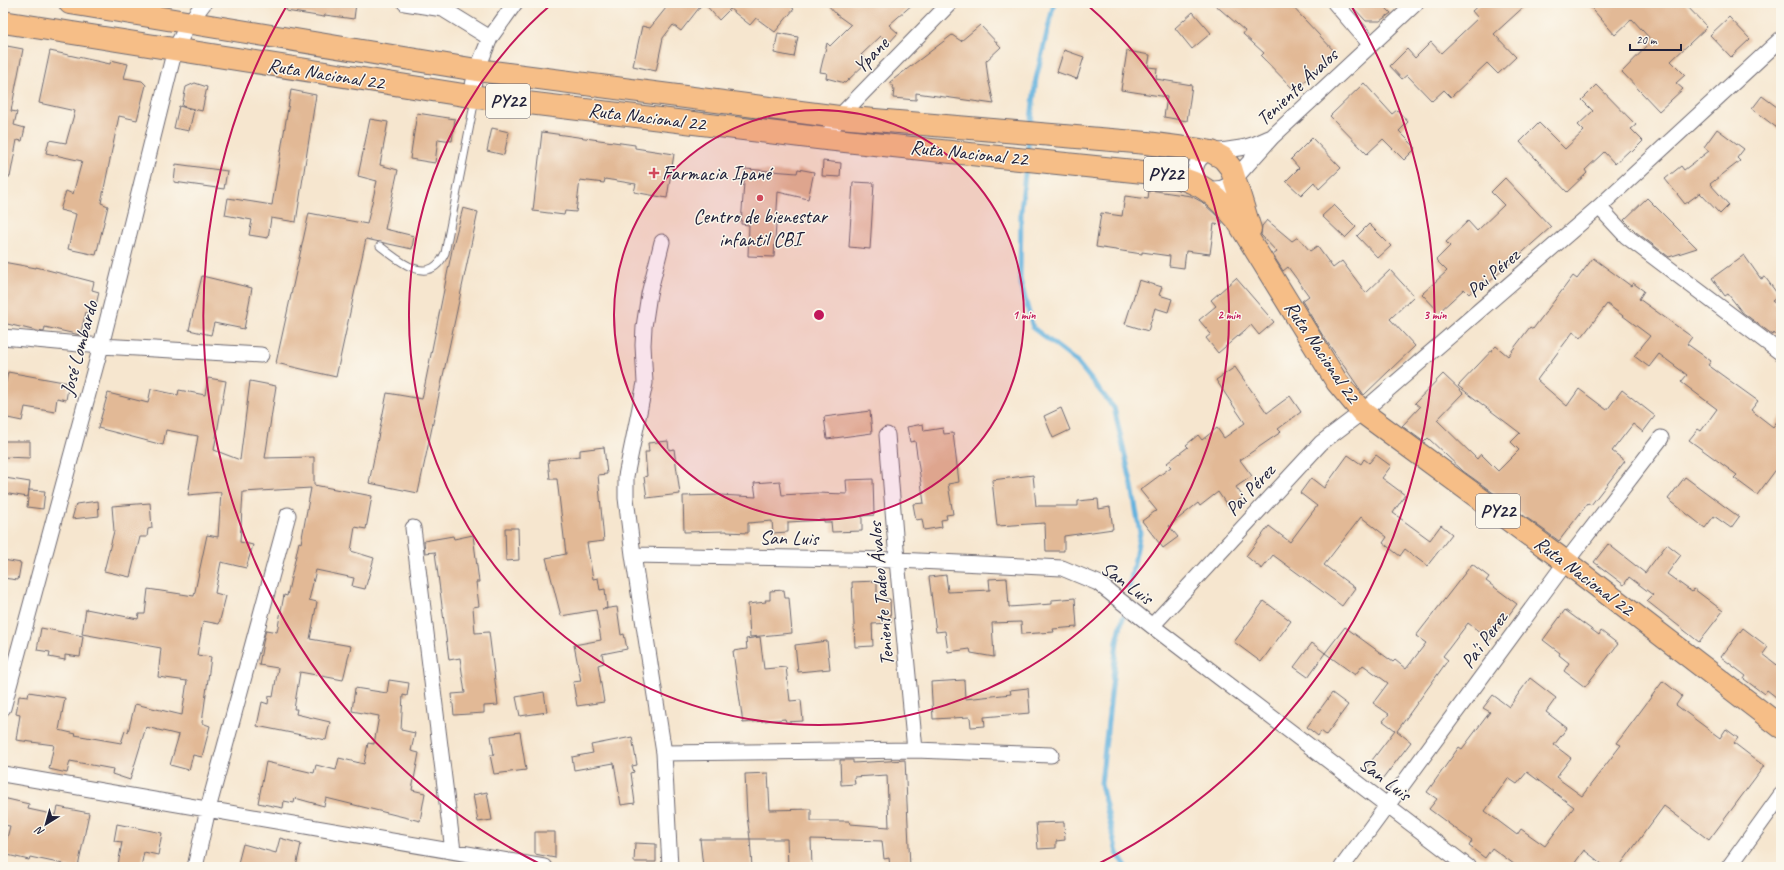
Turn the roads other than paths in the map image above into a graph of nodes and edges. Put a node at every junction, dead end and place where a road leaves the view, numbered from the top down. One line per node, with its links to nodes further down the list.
1 (70, 3): 9 (highway, Ruta Nacional 22 / PY22)
2 (204, 3): 9 (street, José Lombardo)
3 (405, 3): 10 (street)
4 (515, 3): 10 (street)
5 (950, 3): 16 (street, Ypane)
6 (1335, 3): 12 (street)
7 (1416, 3): 12 (street, Teniente Ávalos)
8 (3, 22): 13 (highway, Ruta Nacional 22 / PY22)
9 (189, 24): 13 (street, José Lombardo); 14 (highway, Ruta Nacional 22 / PY22)
10 (490, 38): 14 (street)
11 (1781, 39): 22 (street, Pai Pérez)
12 (1371, 45): 17 (street, Teniente Ávalos)
13 (175, 49): 15 (highway, Ruta Nacional 22 / PY22); 27 (street, José Lombardo)
14 (477, 70): 15 (street); 16 (highway, Ruta Nacional 22 / PY22)
15 (473, 97): 18 (highway, Ruta Nacional 22 / PY22); 24 (lane)
16 (839, 117): 18 (street, Ypane); 19 (highway, Ruta Nacional 22 / PY22)
17 (1272, 137): 19 (street); 20 (street, Teniente Ávalos)
18 (826, 138): 21 (highway, Ruta Nacional 22 / PY22)
19 (1212, 152): 20 (highway, Ruta Nacional 22 / PY22); 21 (street)
20 (1235, 179): 21 (street, Teniente Ávalos); 25 (highway, Ruta Nacional 22 / PY22)
21 (1203, 187): 25 (highway, Ruta Nacional 22 / PY22)
22 (1599, 207): 28 (street); 30 (street, Pai Pérez)
23 (662, 242): 35 (street)
24 (380, 246)
25 (1260, 255): 30 (highway, Ruta Nacional 22 / PY22)
26 (3, 337): 27 (street)
27 (101, 346): 29 (street); 39 (street, José Lombardo)
28 (1781, 353)
29 (261, 355)
30 (1362, 412): 37 (highway, Ruta Nacional 22 / PY22); 38 (street, Pai Pérez)
31 (887, 435): 36 (street, Teniente Tadeo Ávalos)
32 (1661, 438): 37 (street, Pa'i Perez)
33 (288, 515): 47 (street)
34 (413, 528): 48 (street)
35 (633, 555): 36 (street, San Luis); 42 (street)
36 (897, 560): 38 (street, San Luis); 41 (street, Teniente Tadeo Ávalos)
37 (1566, 562): 40 (highway, Ruta Nacional 22 / PY22); 46 (street, Pa'i Perez)
38 (1152, 626): 46 (street, San Luis)
39 (3, 708)
40 (1781, 726)
41 (915, 750): 42 (street); 43 (street)
42 (664, 753): 52 (street)
43 (1051, 755)
44 (3, 774): 47 (street)
45 (1781, 795): 55 (street)
46 (1387, 805): 53 (street, Pa'i Perez); 54 (street, San Luis)
47 (208, 809): 48 (street); 50 (street)
48 (452, 851): 49 (street)
49 (486, 862): 51 (street)
50 (195, 867)
51 (544, 867)
52 (670, 867)
53 (1342, 867)
54 (1468, 867)
55 (1729, 867)

